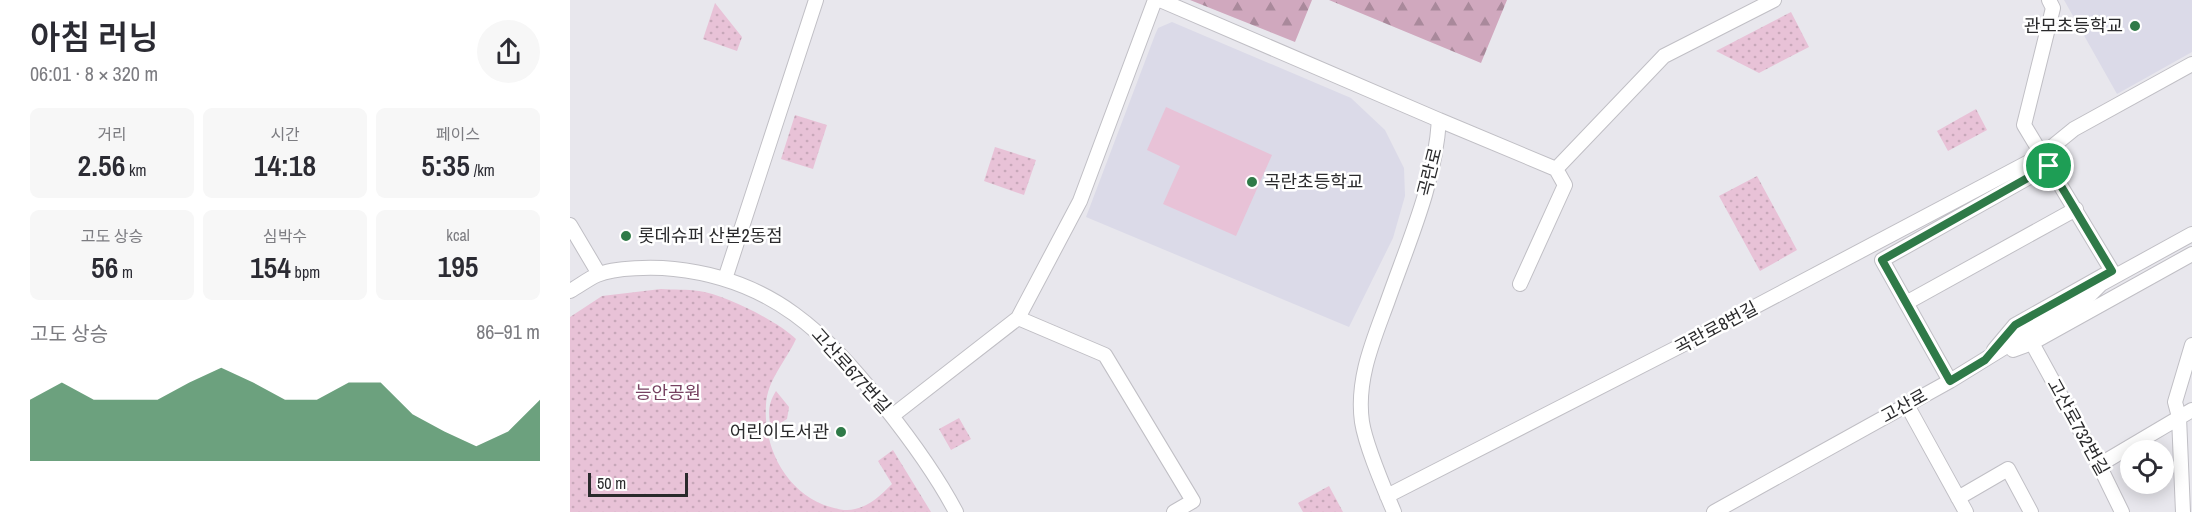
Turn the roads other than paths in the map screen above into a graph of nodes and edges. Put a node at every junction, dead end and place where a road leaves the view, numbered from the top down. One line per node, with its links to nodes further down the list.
1 (816, 0): 17 (street)
2 (1157, 0): 6 (street); 22 (street)
3 (1774, 0): 8 (street)
4 (2049, 0): 7 (street)
5 (2192, 64): 7 (street, 곡란로8번길)
6 (1440, 120): 8 (street); 32 (street, 곡란로)
7 (2046, 161): 9 (street); 21 (street); 32 (street, 곡란로8번길)
8 (1556, 169): 18 (street)
9 (2076, 209): 15 (street); 21 (street)
10 (570, 225): 16 (street)
11 (2192, 225): 15 (street)
12 (2192, 234): 20 (street)
13 (2192, 244): 20 (street)
14 (2192, 254): 23 (street)
15 (2112, 271): 25 (street)
16 (599, 274): 17 (street, 고산로677번길); 19 (street, 고산로677번길)
17 (725, 279): 29 (street, 고산로677번길)
18 (1520, 284)
19 (570, 291)
20 (2091, 294): 25 (street, 고산로)
21 (1906, 303): 26 (street)
22 (1018, 318): 29 (street); 35 (street)
23 (2032, 343): 25 (street); 31 (street, 고산로732번길)
24 (2192, 345): 30 (street)
25 (1985, 360): 26 (street, 고산로)
26 (1950, 381): 27 (street, 고산로)
27 (1907, 405): 33 (street); 37 (street, 고산로)
28 (2192, 410): 30 (street)
29 (892, 416): 34 (street, 고산로677번길)
30 (2179, 417): 31 (street); 41 (street)
31 (2100, 465): 40 (street, 고산로732번길)
32 (1387, 495): 36 (street, 곡란로)
33 (1958, 498): 38 (street); 39 (street)
34 (956, 512)
35 (1174, 512)
36 (1394, 512)
37 (1714, 512)
38 (1966, 512)
39 (2031, 512)
40 (2122, 512)
41 (2183, 512)

